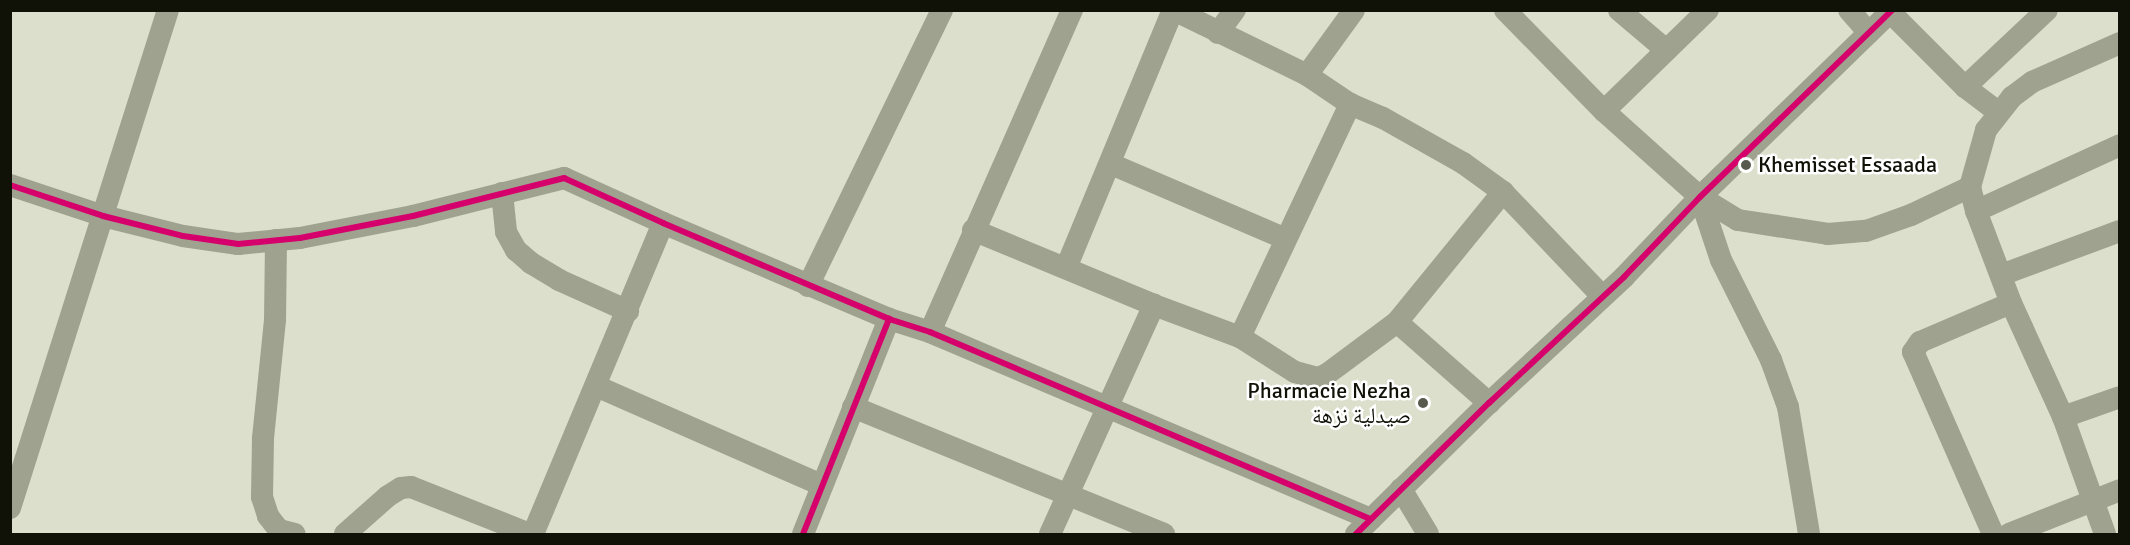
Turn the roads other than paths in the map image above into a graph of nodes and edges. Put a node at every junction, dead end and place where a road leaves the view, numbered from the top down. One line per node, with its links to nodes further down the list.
1 (168, 10): 30 (street)
2 (942, 10): 38 (street)
3 (1072, 10): 32 (street)
4 (1174, 10): 13 (street); 23 (street)
5 (1235, 10): 13 (street)
6 (1354, 10): 17 (street)
7 (1505, 10): 20 (street)
8 (1619, 10): 16 (street)
9 (1708, 10): 16 (street)
10 (1850, 10): 14 (street)
11 (2047, 10): 18 (street)
12 (1891, 11): 14 (street); 18 (street)
13 (1218, 33): 17 (street)
14 (1869, 33): 28 (street)
15 (2120, 43): 21 (street)
16 (1666, 50): 20 (street)
17 (1306, 75): 19 (street)
18 (1965, 87): 21 (street)
19 (1350, 104): 26 (street); 34 (street)
20 (1604, 111): 28 (street)
21 (1998, 112): 25 (street)
22 (2120, 145): 29 (street)
23 (1111, 164): 34 (street); 36 (street)
24 (10, 185): 30 (street)
25 (1970, 187): 28 (street); 29 (street)
26 (1503, 192): 39 (street); 44 (street)
27 (502, 194): 31 (street); 35 (street); 42 (street)
28 (1701, 197): 39 (street); 67 (street)
29 (1976, 211): 37 (street)
30 (103, 216): 35 (street); 58 (street)
31 (663, 223): 38 (street); 42 (street)
32 (973, 230): 36 (street); 45 (street)
33 (2120, 231): 37 (street)
34 (1286, 239): 46 (street)
35 (276, 240): 60 (street)
36 (1066, 268): 41 (street)
37 (2001, 275): 40 (street)
38 (808, 286): 43 (street)
39 (1601, 295): 49 (street)
40 (2011, 303): 52 (street); 68 (street)
41 (1154, 305): 46 (street); 51 (street)
42 (628, 311): 47 (street)
43 (889, 319): 45 (street); 50 (street)
44 (1397, 322): 46 (street); 49 (street)
45 (930, 332): 51 (street)
46 (1240, 338)
47 (596, 386): 53 (street); 62 (street)
48 (2120, 397): 52 (street)
49 (1490, 403): 54 (street)
50 (853, 407): 53 (street); 56 (street)
51 (1108, 408): 56 (street); 59 (street)
52 (2062, 417): 57 (street)
53 (822, 485): 63 (street)
54 (1401, 489): 59 (street); 66 (street)
55 (2120, 490): 57 (street)
56 (1068, 494): 64 (street); 65 (street)
57 (2093, 500): 69 (street); 70 (street)
58 (10, 508)
59 (1363, 527)
60 (295, 534)
61 (345, 534): 62 (street)
62 (531, 534)
63 (803, 534)
64 (1050, 534)
65 (1164, 534)
66 (1428, 534)
67 (1809, 534)
68 (1993, 534)
69 (2008, 534)
70 (2105, 534)

